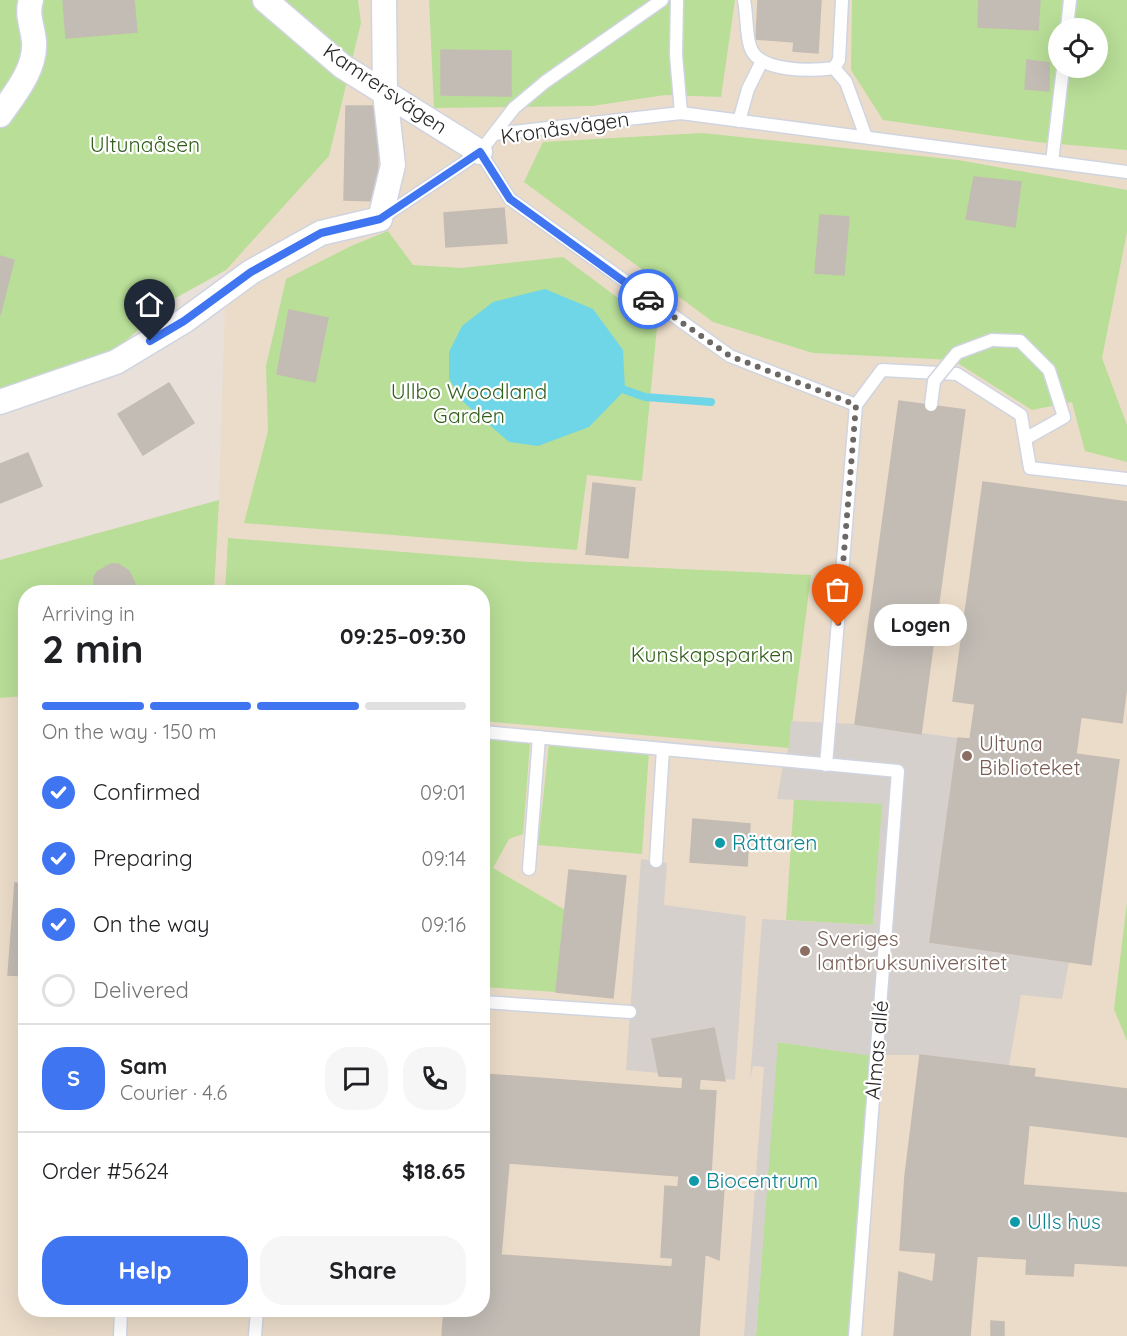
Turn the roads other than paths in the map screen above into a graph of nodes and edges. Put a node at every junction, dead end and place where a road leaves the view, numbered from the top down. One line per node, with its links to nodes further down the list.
1 (31, 0): 15 (street)
2 (265, 0): 13 (street, Kamrersvägen)
3 (384, 0): 13 (street)
4 (662, 0): 18 (lane)
5 (677, 0): 14 (lane)
6 (744, 0): 10 (lane)
7 (842, 0): 11 (lane)
8 (1070, 0): 9 (lane)
9 (1068, 18)
10 (762, 61): 11 (lane); 16 (lane)
11 (834, 68): 17 (lane)
12 (1063, 78): 19 (lane)
13 (386, 93): 18 (street, Kamrersvägen); 21 (street)
14 (681, 113): 16 (lane, Kronåsvägen); 18 (lane, Kronåsvägen)
15 (0, 115)
16 (740, 121): 17 (lane, Kronåsvägen)
17 (866, 137): 19 (lane, Kronåsvägen)
18 (487, 143): 21 (lane, Kronåsvägen); 23 (lane)
19 (1052, 162): 20 (lane, Kronåsvägen)
20 (1127, 172)
21 (380, 219): 22 (street, Kronåsvägen)
22 (0, 402)
23 (856, 405): 25 (lane); 30 (lane)
24 (931, 405): 25 (lane, bridge)
25 (1025, 439): 26 (lane)
26 (1127, 479)
27 (490, 733): 28 (lane, Almas allé)
28 (539, 737): 29 (lane, Almas allé); 32 (lane)
29 (663, 749): 30 (lane, Almas allé); 31 (lane)
30 (826, 765): 39 (lane, Almas allé)
31 (656, 861)
32 (529, 868)
33 (490, 1002): 34 (lane)
34 (630, 1012)
35 (121, 1317): 37 (lane)
36 (256, 1317): 38 (lane)
37 (120, 1336)
38 (255, 1336)
39 (855, 1336)

